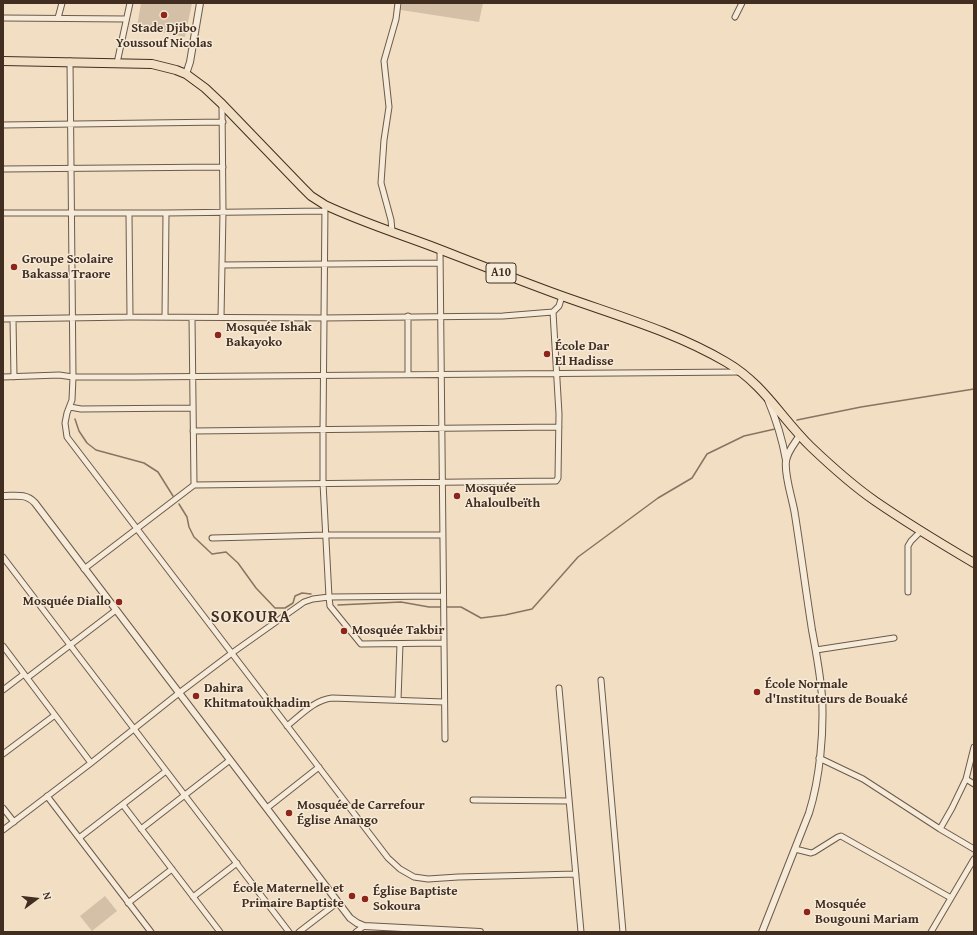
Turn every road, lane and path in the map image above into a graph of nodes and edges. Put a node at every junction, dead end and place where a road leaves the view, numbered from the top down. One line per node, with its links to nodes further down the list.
1 (62, 3): 8 (street)
2 (130, 3): 9 (street)
3 (200, 3): 13 (street)
4 (398, 3): 27 (street)
5 (742, 3): 6 (street)
6 (735, 17)
7 (3, 18): 8 (street)
8 (58, 18): 9 (street)
9 (126, 19): 12 (street)
10 (3, 61): 11 (main road, A10)
11 (70, 61): 12 (main road, A10); 17 (street)
12 (117, 63): 13 (main road, A10)
13 (186, 74): 14 (main road, A10)
14 (222, 104): 15 (street); 21 (main road, A10)
15 (223, 122): 17 (street); 18 (street)
16 (3, 125): 17 (street)
17 (71, 125): 19 (street)
18 (223, 167): 19 (street); 22 (street)
19 (71, 168): 20 (street); 24 (street)
20 (3, 169)
21 (325, 208): 22 (street); 27 (main road, A10); 30 (street)
22 (223, 212): 26 (street); 31 (street)
23 (3, 213): 24 (street)
24 (72, 213): 25 (street); 39 (street)
25 (129, 214): 26 (street); 36 (street)
26 (166, 214): 37 (street)
27 (392, 232): 28 (main road, A10)
28 (440, 250): 29 (street); 32 (main road, A10)
29 (440, 263): 30 (street); 35 (street)
30 (324, 264): 31 (street); 41 (street)
31 (222, 266): 38 (street)
32 (562, 296): 33 (street); 44 (main road, A10)
33 (553, 312): 35 (street); 45 (street)
34 (408, 316): 35 (street); 41 (street); 46 (street)
35 (440, 316): 47 (street)
36 (130, 317): 37 (street); 39 (street)
37 (165, 317): 40 (street)
38 (221, 317): 40 (street); 41 (street)
39 (73, 318): 43 (street); 52 (street)
40 (192, 318): 49 (street)
41 (323, 318): 48 (street)
42 (3, 319): 43 (street)
43 (13, 319): 51 (street)
44 (741, 372): 45 (street); 53 (main road, A10)
45 (557, 373): 47 (street); 56 (street)
46 (408, 374): 47 (street); 48 (street)
47 (441, 374): 57 (street)
48 (323, 375): 49 (street); 58 (street)
49 (192, 376): 52 (street); 55 (street)
50 (3, 377): 51 (street)
51 (14, 377): 52 (street)
52 (74, 377): 54 (street)
53 (765, 394): 60 (main road, A10); 61 (street)
54 (70, 407): 55 (street); 66 (street)
55 (193, 408): 59 (street)
56 (559, 427): 57 (street); 62 (street)
57 (442, 429): 58 (street); 62 (street)
58 (323, 430): 59 (street); 63 (street)
59 (193, 431): 64 (street)
60 (800, 435): 61 (street); 67 (main road, A10)
61 (786, 461): 83 (street)
62 (442, 482): 63 (street); 69 (street)
63 (323, 483): 64 (street); 68 (street)
64 (194, 484): 66 (street)
65 (3, 496): 73 (street)
66 (137, 529): 73 (street); 84 (street)
67 (921, 531): 72 (main road, A10); 74 (street)
68 (326, 535): 69 (street); 70 (street); 76 (street)
69 (443, 535): 75 (street)
70 (212, 538)
71 (3, 557): 81 (street)
72 (974, 563)
73 (84, 569): 77 (street)
74 (908, 592)
75 (443, 596): 76 (street); 79 (street)
76 (329, 597): 80 (street); 84 (street)
77 (116, 610): 81 (street); 89 (street)
78 (894, 638): 83 (street)
79 (443, 643): 80 (street); 91 (street)
80 (400, 644): 90 (street)
81 (70, 645): 85 (street); 94 (street)
82 (3, 646): 85 (street)
83 (816, 650): 98 (street)
84 (232, 653): 89 (street); 93 (street)
85 (26, 676): 88 (street); 92 (street)
86 (601, 680): 135 (street)
87 (558, 688): 108 (street)
88 (3, 690)
89 (179, 693): 94 (street); 99 (street)
90 (398, 700): 91 (street); 93 (street)
91 (444, 702): 95 (street)
92 (55, 715): 97 (street); 100 (street)
93 (287, 726): 101 (street)
94 (134, 729): 100 (street); 102 (street)
95 (445, 739)
96 (974, 747): 103 (street)
97 (3, 754)
98 (819, 758): 114 (street); 117 (street)
99 (230, 760): 105 (street); 111 (street)
100 (91, 763): 106 (street)
101 (319, 768): 111 (street); 122 (street)
102 (166, 771): 105 (street); 109 (street)
103 (966, 779): 104 (street); 114 (street)
104 (974, 784)
105 (184, 795): 113 (street); 120 (street)
106 (47, 796): 112 (street); 116 (street)
107 (473, 800): 108 (street)
108 (569, 801): 122 (street)
109 (123, 805): 113 (street); 116 (street)
110 (3, 808): 112 (street)
111 (267, 808): 125 (street)
112 (14, 822): 115 (street)
113 (141, 829): 121 (street)
114 (940, 829): 118 (street)
115 (3, 830)
116 (79, 838): 126 (street)
117 (795, 849): 124 (street); 136 (street)
118 (974, 849)
119 (974, 859): 124 (street)
120 (237, 863): 123 (street); 130 (street)
121 (172, 869): 123 (street); 126 (street)
122 (576, 874): 134 (street)
123 (193, 897): 129 (street)
124 (951, 898): 137 (street)
125 (338, 902): 127 (street); 131 (street)
126 (128, 903): 128 (street)
127 (364, 926): 132 (street); 133 (street)
128 (151, 932)
129 (220, 932)
130 (289, 932)
131 (299, 932)
132 (356, 932)
133 (480, 932)
134 (581, 932)
135 (623, 932)
136 (762, 932)
137 (931, 932)

